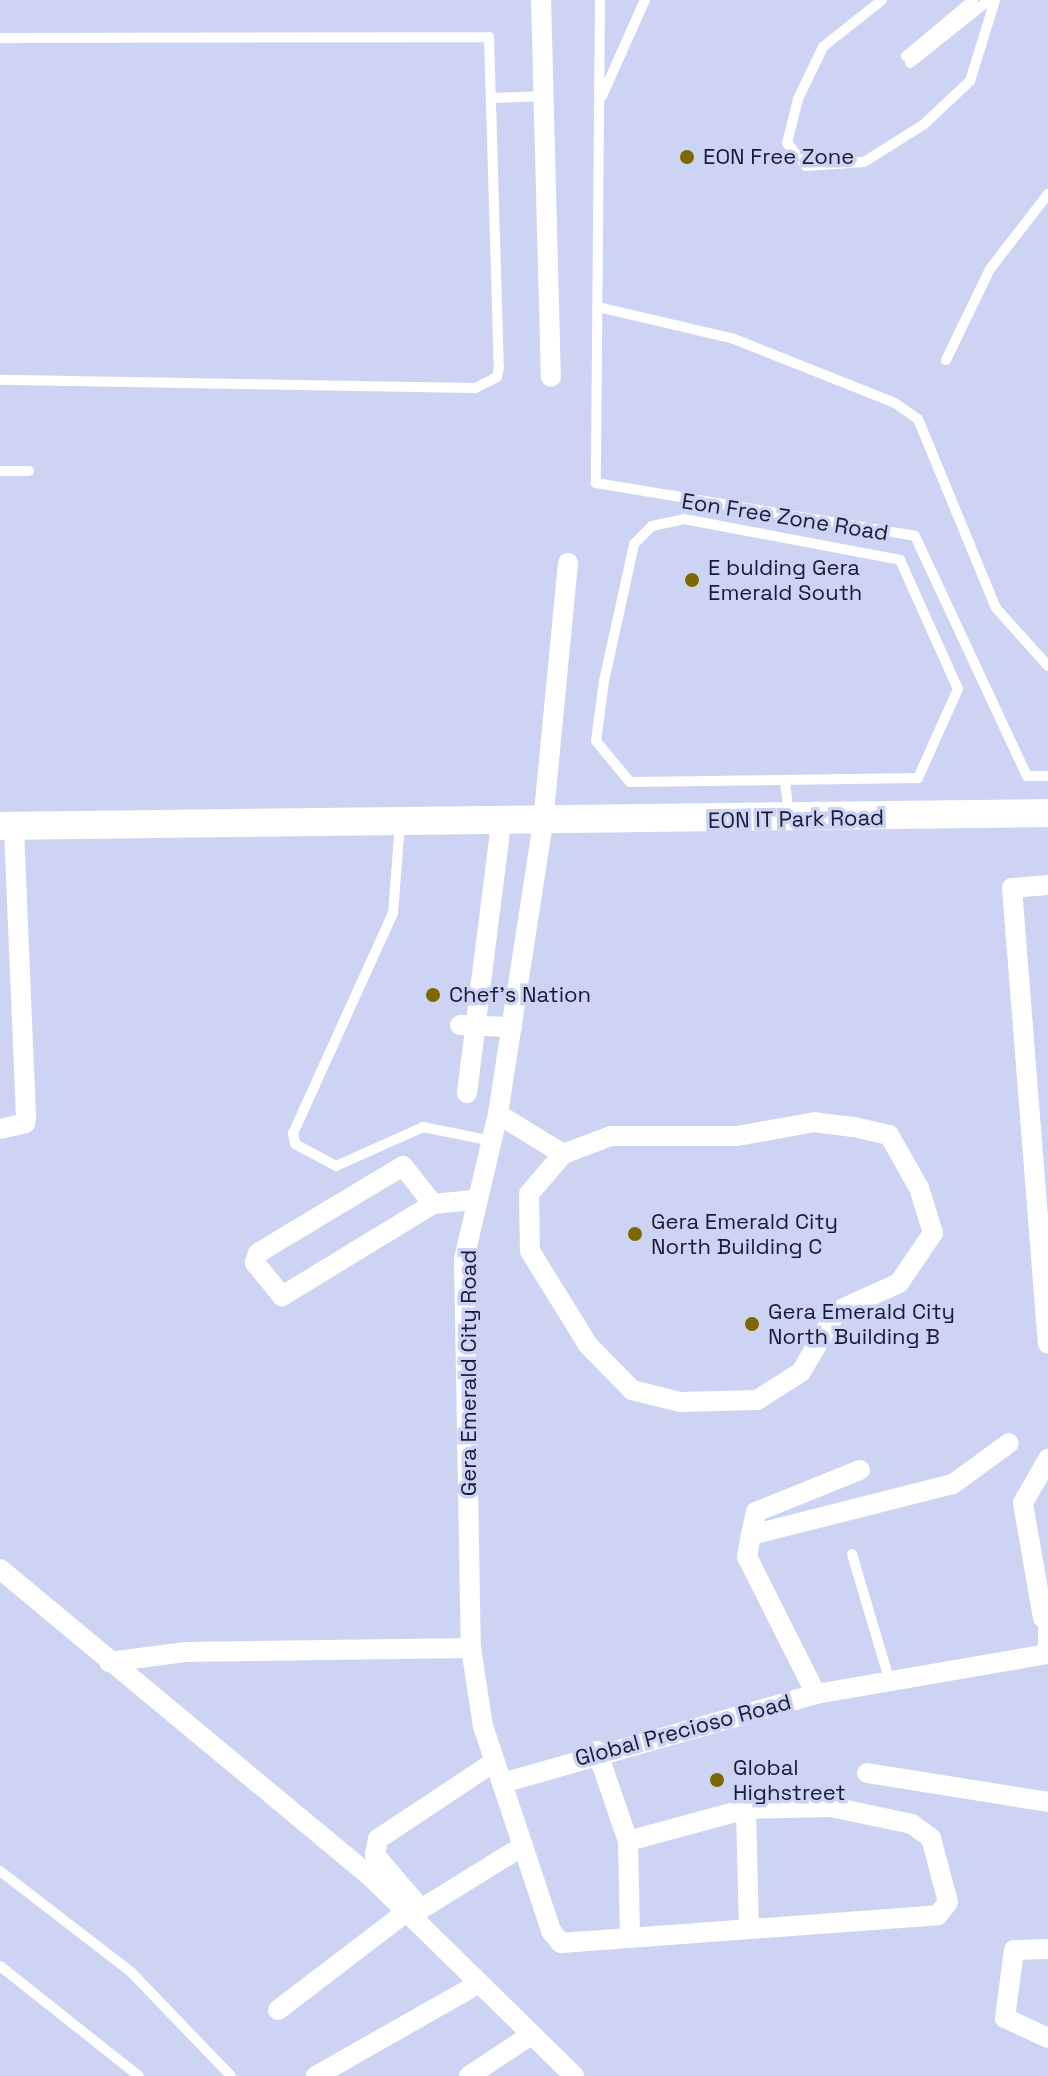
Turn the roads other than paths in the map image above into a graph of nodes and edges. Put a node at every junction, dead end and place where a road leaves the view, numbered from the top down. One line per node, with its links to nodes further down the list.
1 (541, 0): 8 (street)
2 (600, 0): 10 (lane, Eon Free Zone Road)
3 (645, 0): 10 (lane, Eon Free Zone Road)
4 (882, 0): 6 (lane)
5 (973, 0): 6 (lane)
6 (992, 0)
7 (0, 38): 9 (lane)
8 (544, 96): 9 (lane); 14 (street)
9 (492, 98): 15 (lane)
10 (599, 105): 12 (lane, Eon Free Zone Road)
11 (1048, 194): 13 (lane)
12 (598, 307): 19 (lane); 20 (lane, Eon Free Zone Road)
13 (946, 360)
14 (551, 377)
15 (0, 380)
16 (0, 471): 17 (lane)
17 (29, 471)
18 (568, 563): 26 (street, Gera Emerald City Road)
19 (1048, 666)
20 (1048, 776)
21 (785, 782): 21 (lane); 23 (lane)
22 (1048, 813): 23 (street, EON IT Park Road)
23 (790, 819): 26 (street, EON IT Park Road)
24 (400, 823): 25 (street, EON IT Park Road); 27 (street, EON IT Park Road); 34 (lane)
25 (501, 823): 26 (street, EON IT Park Road); 29 (street)
26 (543, 823): 30 (street, Gera Emerald City Road)
27 (7, 826): 33 (street)
28 (1048, 885): 38 (street)
29 (468, 1025): 30 (street); 31 (street)
30 (512, 1027): 32 (street, Gera Emerald City Road)
31 (467, 1093)
32 (498, 1114): 34 (street, Gera Emerald City Road); 35 (street)
33 (0, 1129)
34 (492, 1141): 36 (street, Gera Emerald City Road)
35 (563, 1154): 35 (street)
36 (474, 1200): 37 (street); 49 (street, Gera Emerald City Road)
37 (433, 1204): 37 (street)
38 (1045, 1240): 39 (street)
39 (1048, 1344)
40 (1009, 1443): 44 (street)
41 (1048, 1459): 43 (street)
42 (860, 1470): 44 (street)
43 (1042, 1482): 46 (street)
44 (751, 1535): 53 (street)
45 (852, 1554): 52 (lane)
46 (1040, 1554): 48 (street)
47 (0, 1569): 51 (street)
48 (1046, 1617): 50 (street)
49 (471, 1648): 51 (street); 55 (street, Gera Emerald City Road)
50 (1048, 1654): 52 (street, Global Precioso Road)
51 (109, 1662): 63 (street)
52 (890, 1682): 53 (street, Global Precioso Road)
53 (816, 1694): 54 (street, Global Precioso Road)
54 (597, 1751): 57 (street, Global Precioso Road); 60 (street)
55 (494, 1762): 57 (street, Gera Emerald City Road); 61 (street)
56 (867, 1773): 58 (street)
57 (502, 1783): 61 (street)
58 (1048, 1802)
59 (746, 1809): 60 (street); 64 (street); 64 (street)
60 (628, 1841): 65 (street)
61 (523, 1846): 65 (street)
62 (0, 1871): 73 (lane)
63 (405, 1913): 68 (street); 69 (street)
64 (749, 1928): 65 (street)
65 (630, 1938)
66 (1048, 1949): 71 (street)
67 (0, 1966): 72 (lane)
68 (478, 1984): 70 (street); 74 (street)
69 (278, 2010)
70 (531, 2035): 75 (street); 76 (street)
71 (1048, 2038)
72 (139, 2076)
73 (231, 2076)
74 (316, 2076)
75 (469, 2076)
76 (574, 2076)

